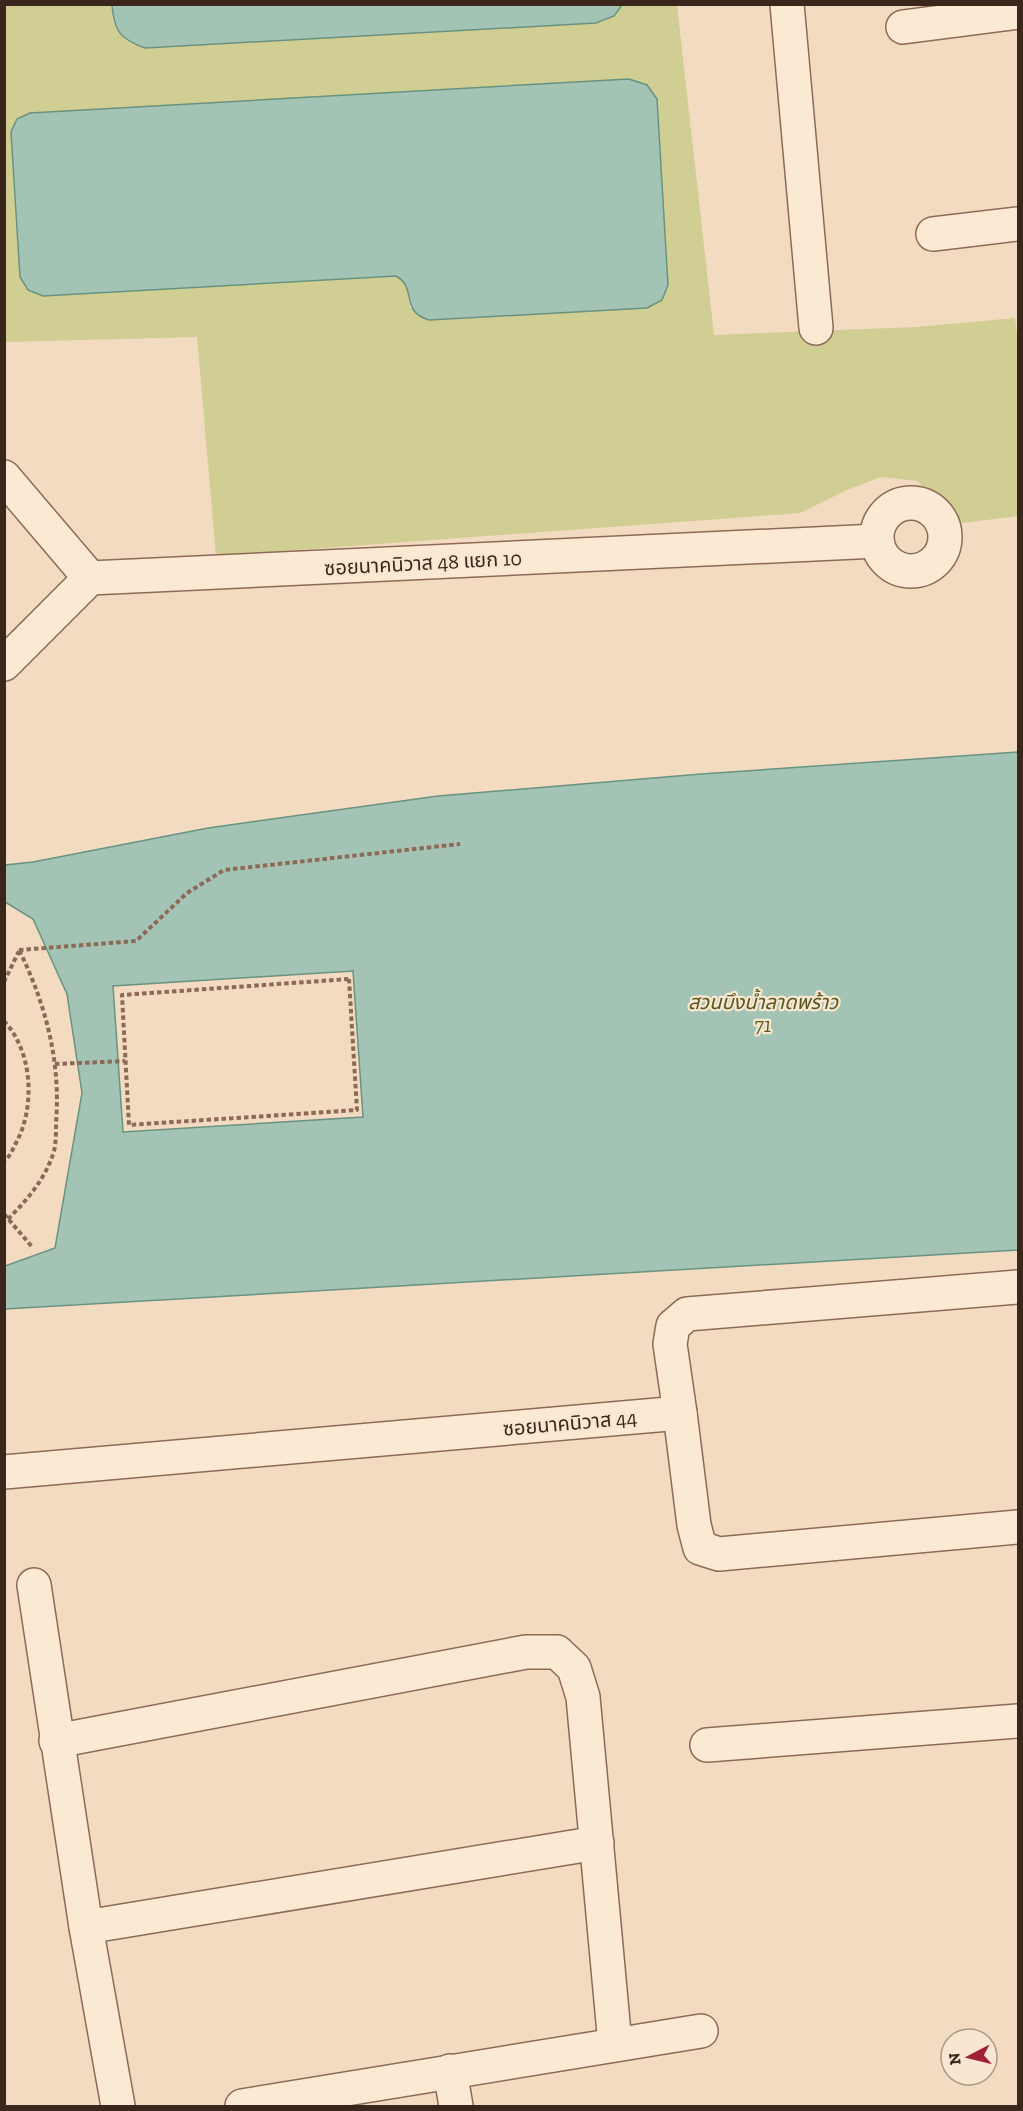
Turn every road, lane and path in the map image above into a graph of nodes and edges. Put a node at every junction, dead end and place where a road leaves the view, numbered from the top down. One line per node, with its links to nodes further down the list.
1 (787, 4): 6 (street)
2 (1018, 12): 3 (street)
3 (903, 27)
4 (1018, 224): 5 (street)
5 (933, 234)
6 (816, 328)
7 (4, 477): 9 (street)
8 (877, 541): 9 (street, ซอยนาคนิวาส 48 แยก 10)
9 (90, 578): 10 (street)
10 (4, 664)
11 (460, 844): 12 (path)
12 (19, 950): 13 (path); 16 (path)
13 (4, 982)
14 (4, 1022): 17 (path)
15 (122, 1061): 15 (path); 16 (path)
16 (55, 1064): 19 (path)
17 (4, 1161)
18 (4, 1214): 19 (path)
19 (8, 1219): 20 (path)
20 (33, 1248)
21 (1018, 1287): 22 (street)
22 (680, 1413): 23 (street, ซอยนาคนิวาส 44); 24 (street)
23 (4, 1472)
24 (1018, 1527)
25 (34, 1585): 27 (street)
26 (1018, 1721): 28 (street)
27 (56, 1741): 29 (street); 30 (street)
28 (707, 1745)
29 (597, 1843): 30 (street); 32 (street)
30 (86, 1927): 34 (street)
31 (701, 2031): 32 (street)
32 (615, 2044): 33 (street)
33 (450, 2071): 35 (street); 36 (street)
34 (118, 2106)
35 (242, 2106)
36 (456, 2106)

